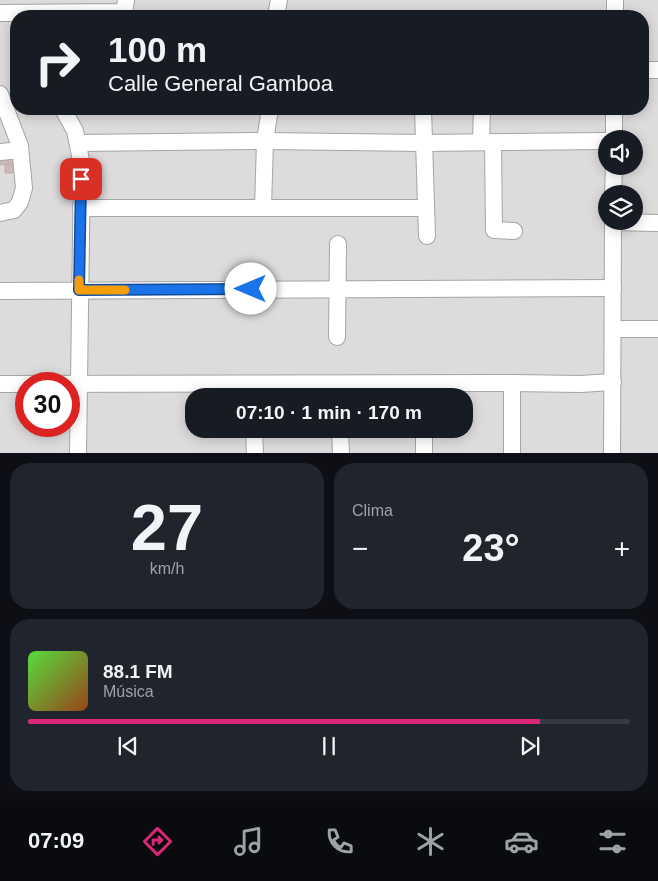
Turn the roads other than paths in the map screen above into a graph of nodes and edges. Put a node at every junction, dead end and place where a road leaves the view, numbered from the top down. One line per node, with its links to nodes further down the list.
1 (1, 102): 13 (street)
2 (66, 115): 11 (street)
3 (269, 115): 8 (street)
4 (423, 115): 12 (street)
5 (483, 115): 10 (street)
6 (614, 115): 7 (street)
7 (614, 130)
8 (265, 141): 11 (street); 12 (street); 17 (street)
9 (598, 141): 10 (street)
10 (487, 142): 12 (street); 22 (street)
11 (78, 143): 16 (street)
12 (423, 143): 18 (street)
13 (20, 150): 14 (street); 15 (street)
14 (0, 152)
15 (3, 208)
16 (81, 208): 17 (street); 28 (street)
17 (263, 208): 18 (street)
18 (426, 208): 23 (street)
19 (643, 223): 20 (street)
20 (658, 223)
21 (613, 230): 25 (street)
22 (514, 231)
23 (427, 236)
24 (338, 244): 26 (street)
25 (613, 288): 26 (street); 29 (street)
26 (338, 289): 28 (street); 31 (street)
27 (0, 290): 28 (street)
28 (79, 290): 32 (street)
29 (613, 329): 30 (street); 33 (street)
30 (658, 329)
31 (337, 337)
32 (79, 372)
33 (613, 382): 34 (street); 49 (street)
34 (512, 383): 39 (street); 48 (street)
35 (0, 384): 36 (street)
36 (15, 384)
37 (80, 384): 38 (street)
38 (196, 388)
39 (449, 388)
40 (78, 437): 44 (street)
41 (254, 438): 45 (street)
42 (340, 438): 46 (street)
43 (424, 438): 47 (street)
44 (78, 453)
45 (255, 453)
46 (341, 453)
47 (424, 453)
48 (512, 453)
49 (612, 453)

